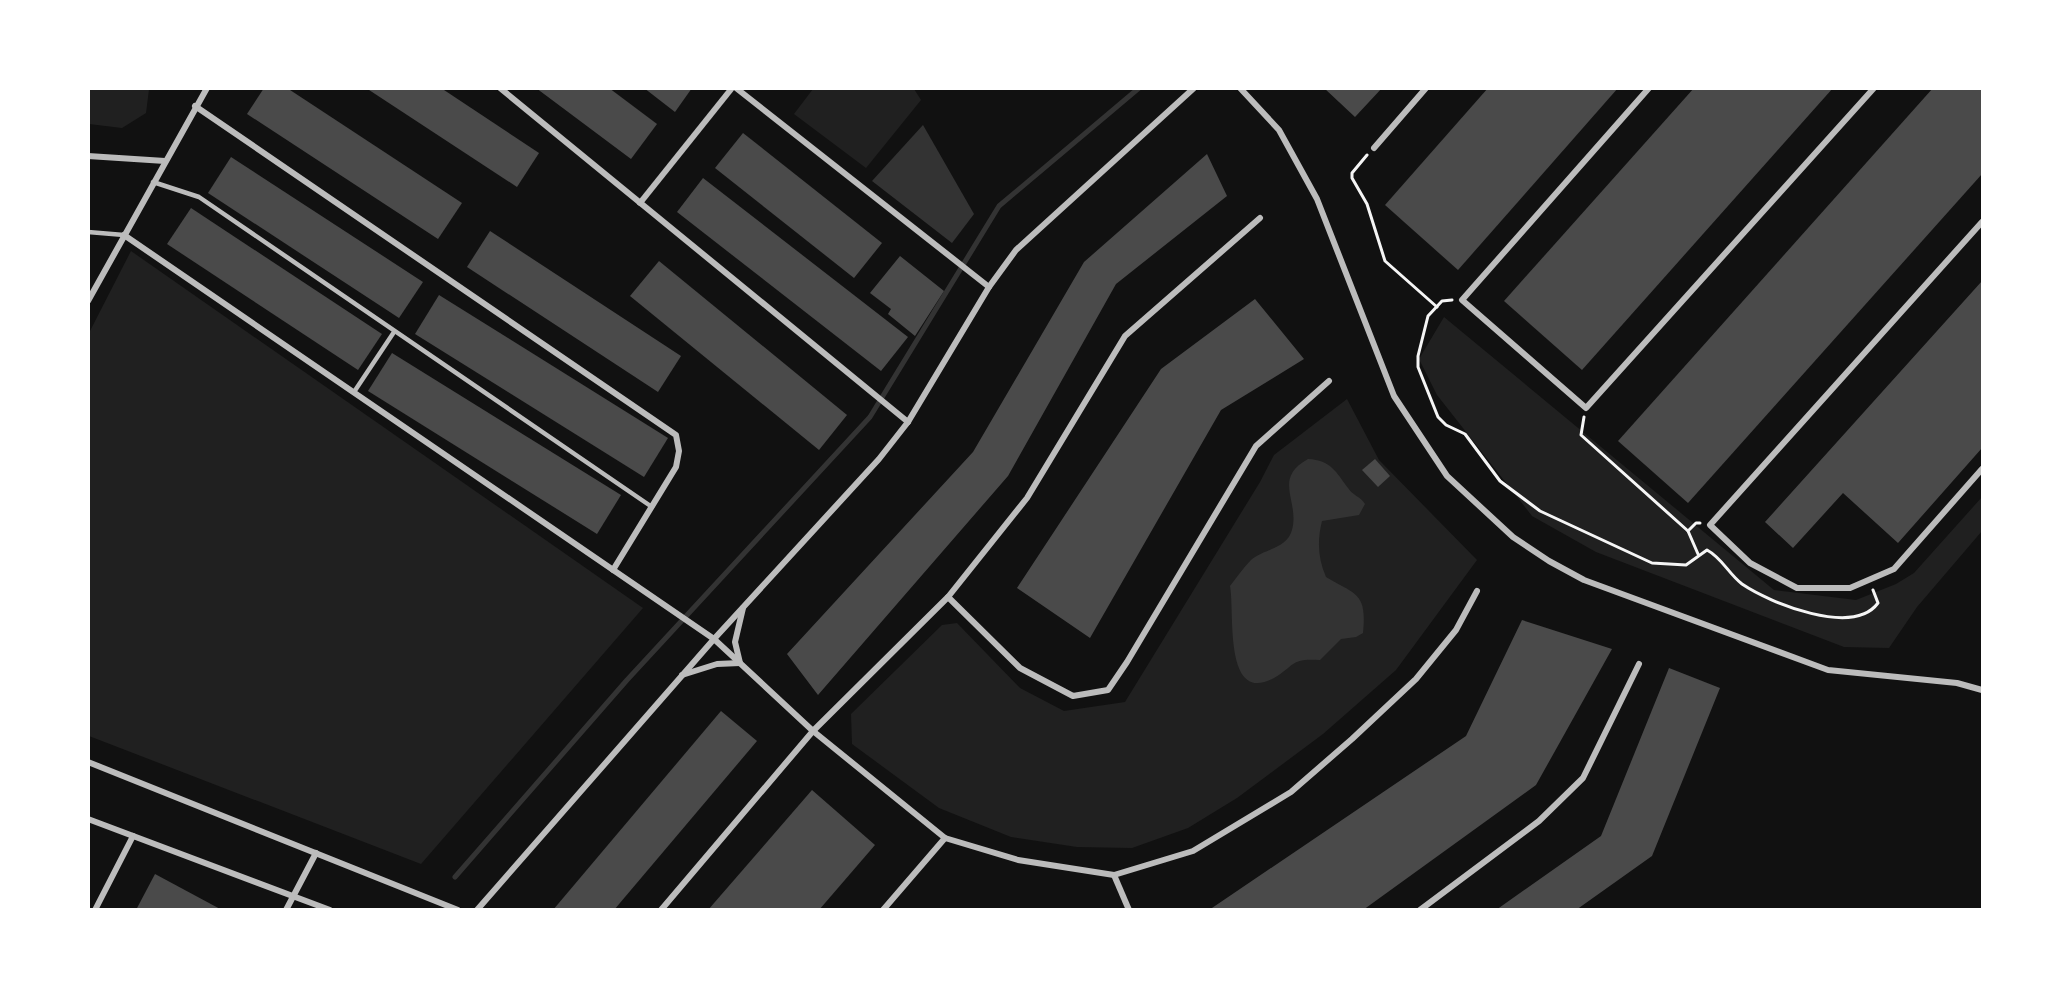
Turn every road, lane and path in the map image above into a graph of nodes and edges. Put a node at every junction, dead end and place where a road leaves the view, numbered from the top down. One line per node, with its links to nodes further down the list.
1 (207, 88): 9 (street)
2 (500, 88): 14 (street)
3 (734, 88): 14 (street); 19 (street)
4 (1194, 88): 19 (street)
5 (1240, 88): 40 (street)
6 (1426, 88): 10 (street)
7 (1649, 88): 21 (street)
8 (1875, 88): 26 (street)
9 (195, 106): 12 (street); 29 (street)
10 (1374, 148): 22 (path)
11 (88, 156): 12 (street)
12 (165, 161): 13 (street)
13 (153, 182): 18 (street); 23 (lane)
14 (640, 203): 27 (street)
15 (1260, 218): 34 (street)
16 (1983, 222): 32 (street)
17 (88, 231): 18 (lane)
18 (124, 235): 20 (street); 25 (street)
19 (989, 287): 27 (street)
20 (89, 300)
21 (1462, 300): 22 (path); 26 (street)
22 (1437, 307): 30 (path)
23 (394, 332): 25 (lane); 29 (lane)
24 (1329, 381): 34 (street)
25 (354, 392): 31 (street)
26 (1586, 408): 30 (path)
27 (908, 422): 35 (street)
28 (1983, 469): 32 (street)
29 (652, 507): 31 (street)
30 (1698, 554): 32 (path)
31 (613, 570): 36 (street)
32 (1869, 580)
33 (1477, 591): 47 (street)
34 (948, 597): 41 (street)
35 (744, 605): 36 (street); 37 (street)
36 (714, 639): 37 (street); 39 (street)
37 (740, 663): 39 (street); 41 (street)
38 (1639, 664): 57 (street)
39 (682, 675): 53 (street)
40 (1983, 690)
41 (813, 731): 45 (street); 54 (street)
42 (88, 762): 46 (street)
43 (88, 819): 44 (street)
44 (133, 836): 48 (street); 49 (street)
45 (945, 838): 47 (street); 55 (street)
46 (316, 853): 48 (street); 52 (street)
47 (1114, 875): 56 (street)
48 (293, 896): 50 (street); 51 (street)
49 (95, 909)
50 (286, 909)
51 (330, 909)
52 (458, 909)
53 (477, 909)
54 (661, 909)
55 (883, 909)
56 (1129, 909)
57 (1420, 909)

